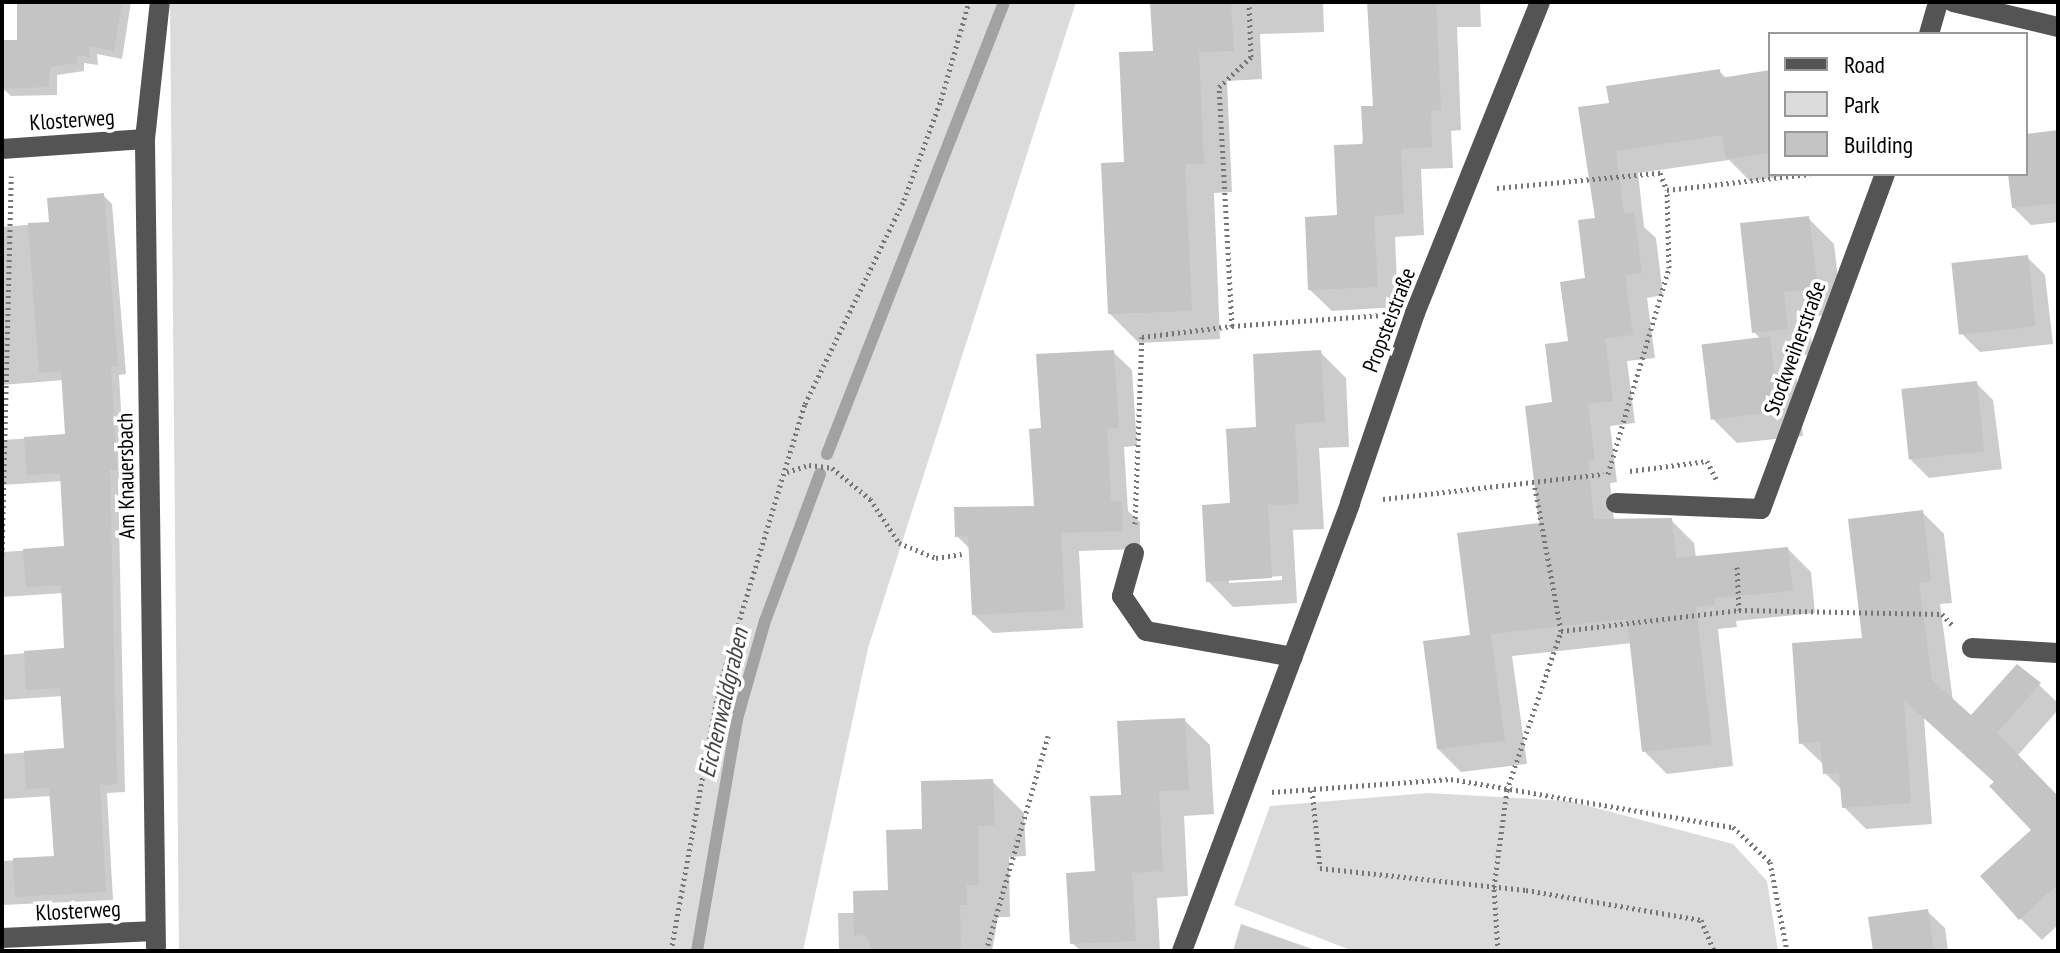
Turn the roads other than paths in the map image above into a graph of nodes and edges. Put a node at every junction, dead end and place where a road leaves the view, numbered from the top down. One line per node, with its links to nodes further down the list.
1 (160, 2): 7 (street, Am Knauersbach)
2 (1540, 2): 14 (street, Propsteistraße)
3 (1938, 2): 6 (street)
4 (1953, 2): 5 (street)
5 (2058, 27)
6 (1930, 32)
7 (145, 139): 8 (street, Klosterweg); 16 (street, Am Knauersbach)
8 (7, 148)
9 (1884, 176): 10 (street, Stockweiherstraße)
10 (1616, 503)
11 (1134, 553): 14 (street)
12 (1972, 648): 13 (street)
13 (2058, 653)
14 (1293, 657): 17 (street, Propsteistraße)
15 (2, 938): 16 (street, Klosterweg)
16 (156, 941)
17 (1182, 951)

